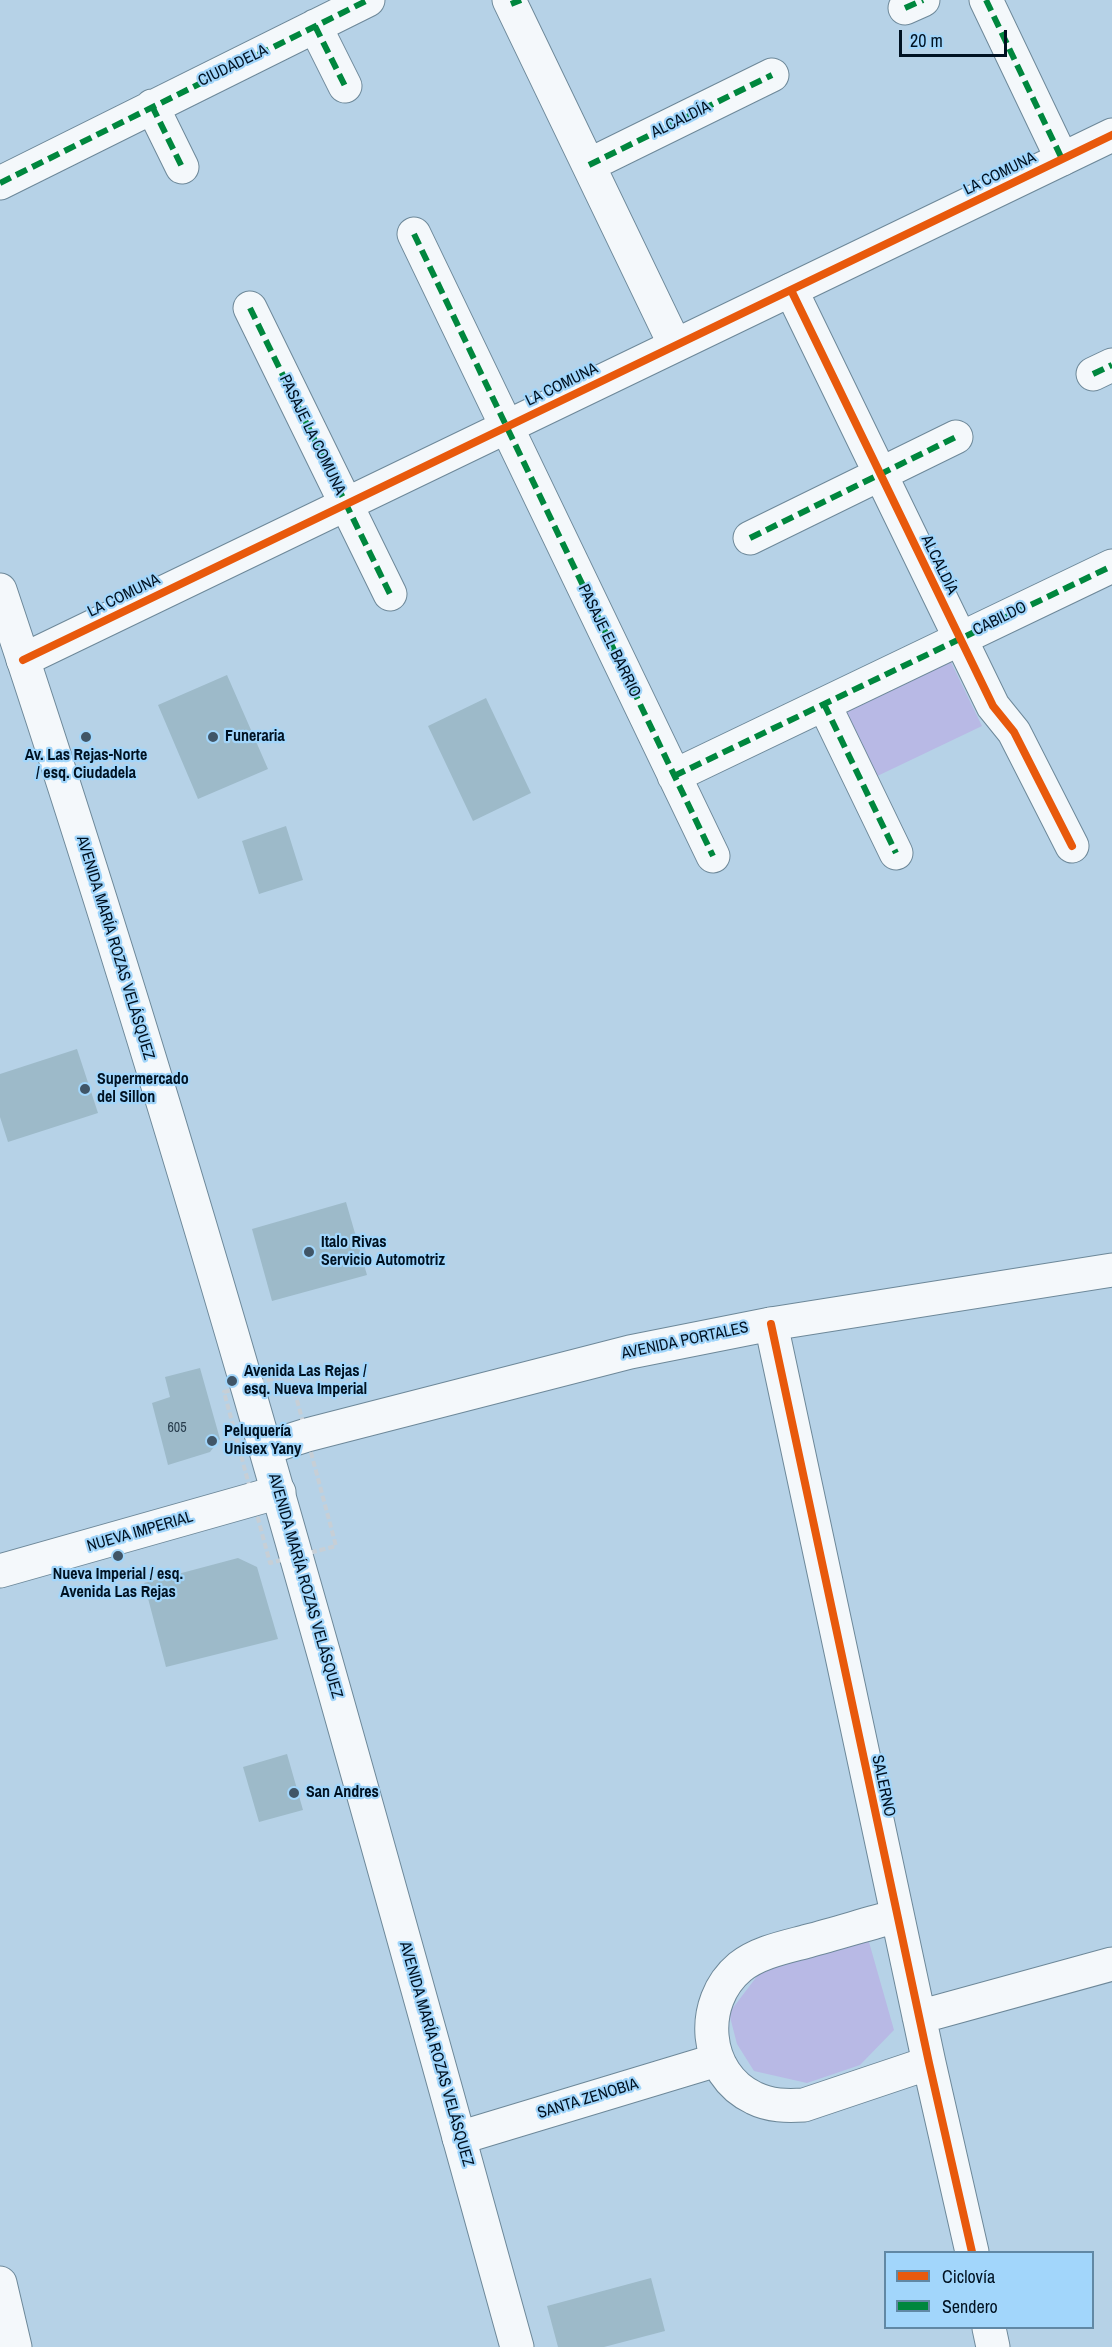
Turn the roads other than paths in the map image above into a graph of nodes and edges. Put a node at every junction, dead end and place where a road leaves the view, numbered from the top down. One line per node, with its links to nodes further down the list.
1 (368, 0): 4 (street, CIUDADELA)
2 (986, 0): 9 (street)
3 (514, 1): 10 (street)
4 (315, 26): 6 (street); 7 (street, CIUDADELA)
5 (772, 75): 10 (street, ALCALDÍA)
6 (345, 86)
7 (152, 106): 11 (street); 12 (street, CIUDADELA)
8 (1112, 135): 9 (street, LA COMUNA)
9 (1062, 159): 14 (street, LA COMUNA)
10 (589, 165): 16 (street)
11 (182, 167)
12 (0, 183)
13 (414, 234): 17 (street)
14 (791, 290): 16 (street, LA COMUNA); 19 (street, ALCALDÍA)
15 (250, 308): 20 (street, PASAJE LA COMUNA)
16 (675, 345): 17 (street, LA COMUNA)
17 (506, 427): 20 (street, LA COMUNA); 28 (street, PASAJE EL BARRIO)
18 (956, 438): 19 (street)
19 (880, 474): 21 (street); 25 (street, ALCALDÍA)
20 (346, 505): 24 (street, PASAJE LA COMUNA); 26 (street, LA COMUNA)
21 (750, 538)
22 (1112, 566): 25 (street, CABILDO)
23 (0, 590): 26 (street, AVENIDA MARÍA ROZAS VELÁSQUEZ)
24 (390, 594)
25 (960, 639): 27 (street, CABILDO); 29 (street, ALCALDÍA)
26 (23, 660): 34 (street, AVENIDA MARÍA ROZAS VELÁSQUEZ)
27 (824, 704): 28 (street, CABILDO); 30 (street)
28 (674, 776): 31 (street, PASAJE EL BARRIO)
29 (1072, 846)
30 (896, 853)
31 (713, 856)
32 (1112, 1270): 33 (street, AVENIDA PORTALES)
33 (771, 1324): 34 (street, AVENIDA PORTALES); 37 (street, SALERNO)
34 (266, 1448): 35 (street, AVENIDA MARÍA ROZAS VELÁSQUEZ)
35 (279, 1492): 36 (street, NUEVA IMPERIAL); 42 (street, AVENIDA MARÍA ROZAS VELÁSQUEZ)
36 (0, 1571)
37 (897, 1916): 39 (street, SALERNO); 40 (street)
38 (1112, 1964): 39 (street)
39 (919, 2017): 41 (street, SALERNO)
40 (717, 2060): 41 (street); 42 (street, SANTA ZENOBIA)
41 (929, 2063): 43 (street, SALERNO)
42 (459, 2138): 47 (street, AVENIDA MARÍA ROZAS VELÁSQUEZ)
43 (972, 2251)
44 (0, 2283): 46 (street)
45 (988, 2329): 48 (street)
46 (15, 2347)
47 (517, 2347)
48 (993, 2347)

